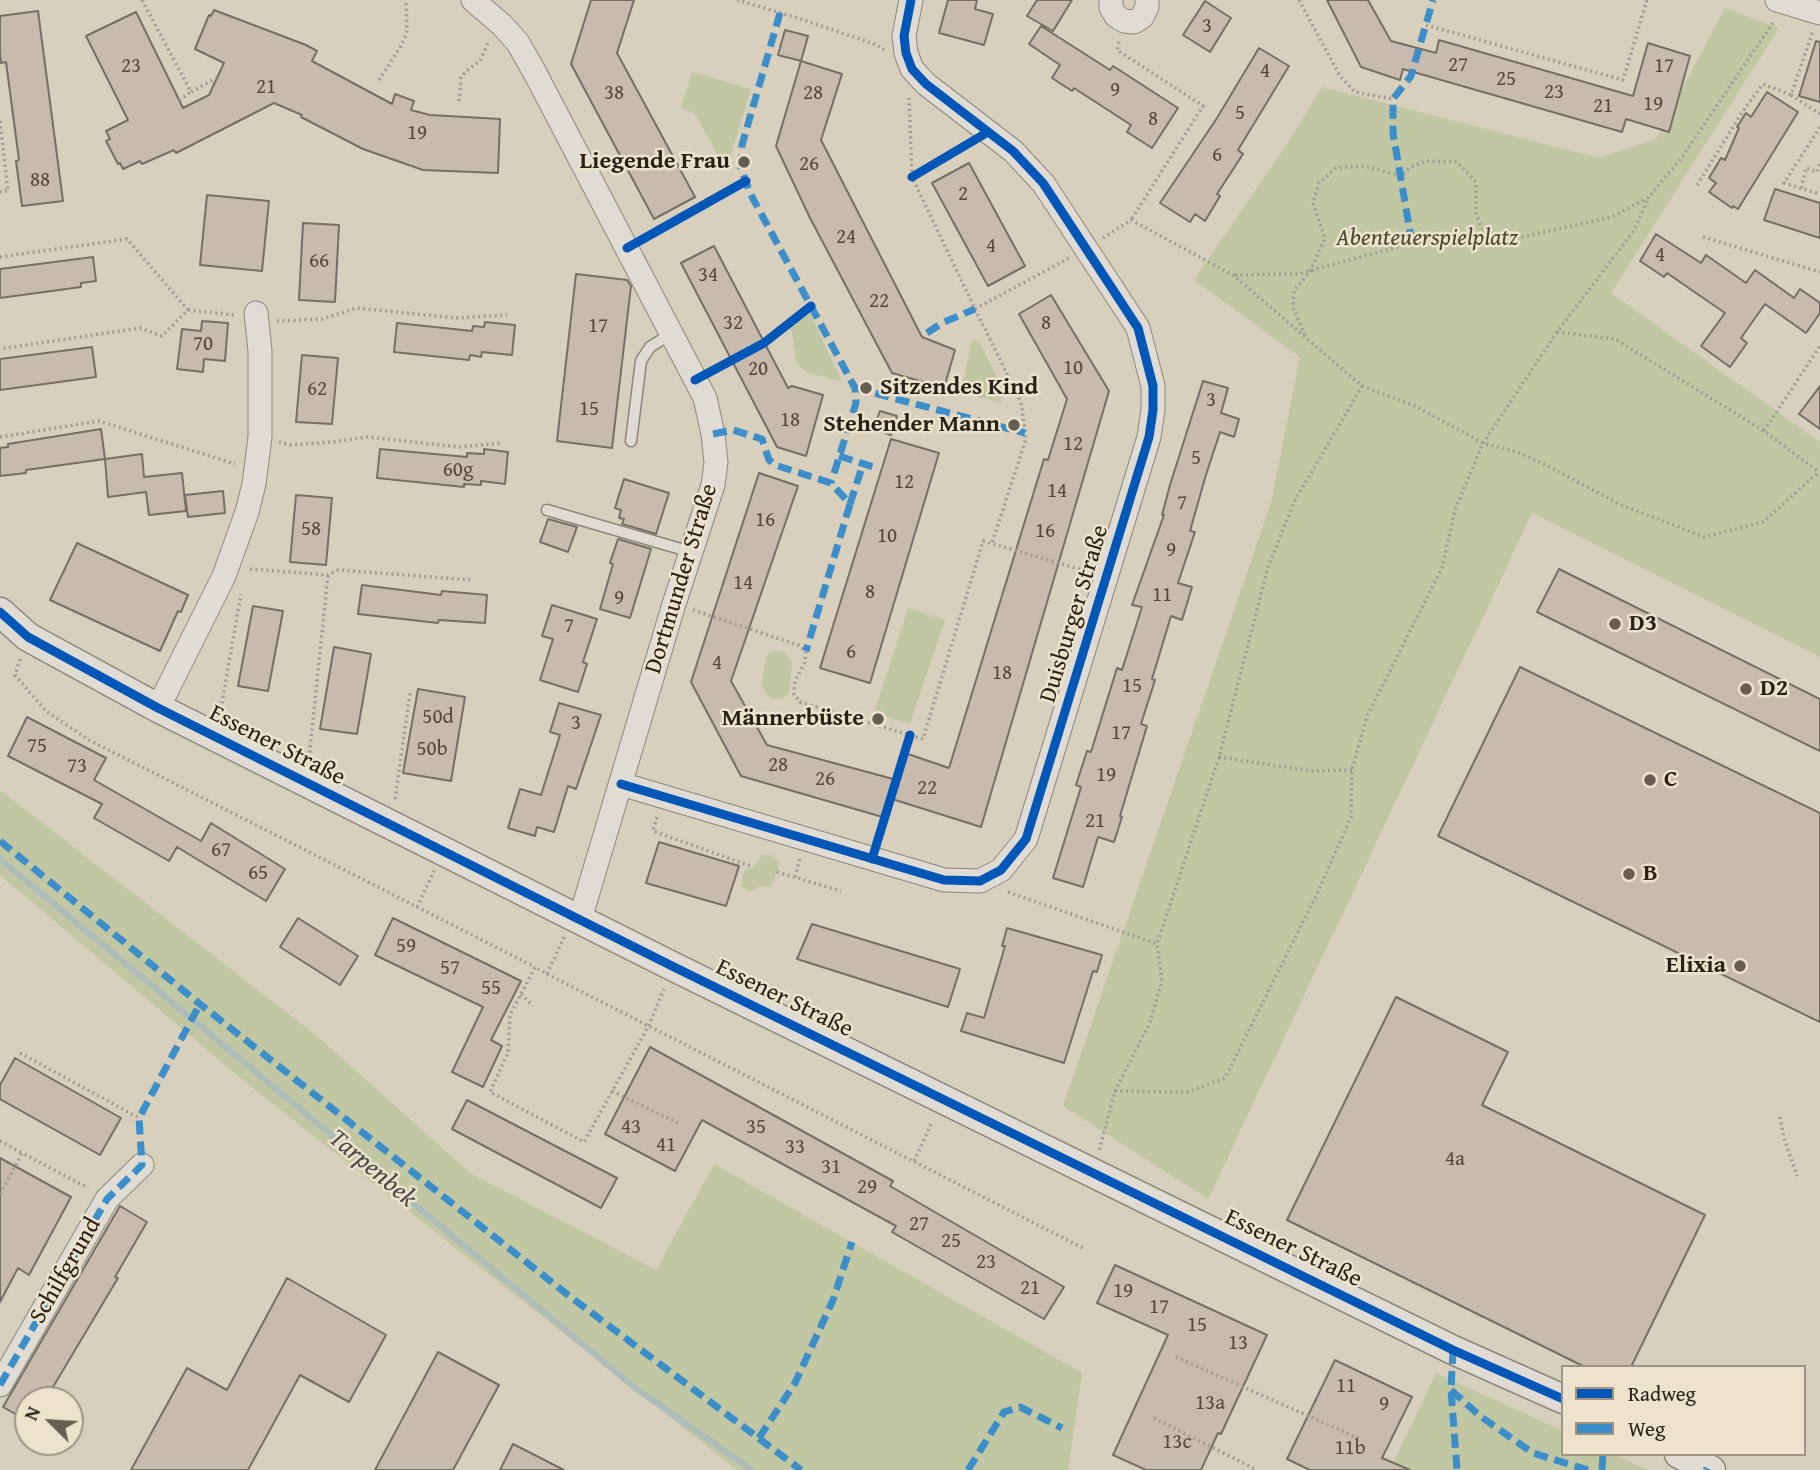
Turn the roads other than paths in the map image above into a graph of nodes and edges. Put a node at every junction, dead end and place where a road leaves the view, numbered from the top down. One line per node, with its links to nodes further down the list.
1 (473, 0): 8 (street, Dortmunder Straße)
2 (911, 0): 14 (street, Duisburger Straße)
3 (1111, 0): 4 (street)
4 (1147, 0)
5 (1782, 1): 6 (street)
6 (1818, 19)
7 (256, 317): 13 (street)
8 (671, 334): 9 (lane); 11 (street, Dortmunder Straße)
9 (631, 441)
10 (547, 510): 11 (lane)
11 (691, 552): 14 (street, Dortmunder Straße)
12 (0, 612): 13 (street, Essener Straße)
13 (158, 708): 15 (street, Essener Straße)
14 (621, 784): 15 (street, Dortmunder Straße)
15 (577, 918): 18 (street, Essener Straße)
16 (142, 1165): 17 (street, Schilfgrund)
17 (0, 1385)
18 (1561, 1398)
19 (1683, 1456): 20 (street)
20 (1711, 1470)

